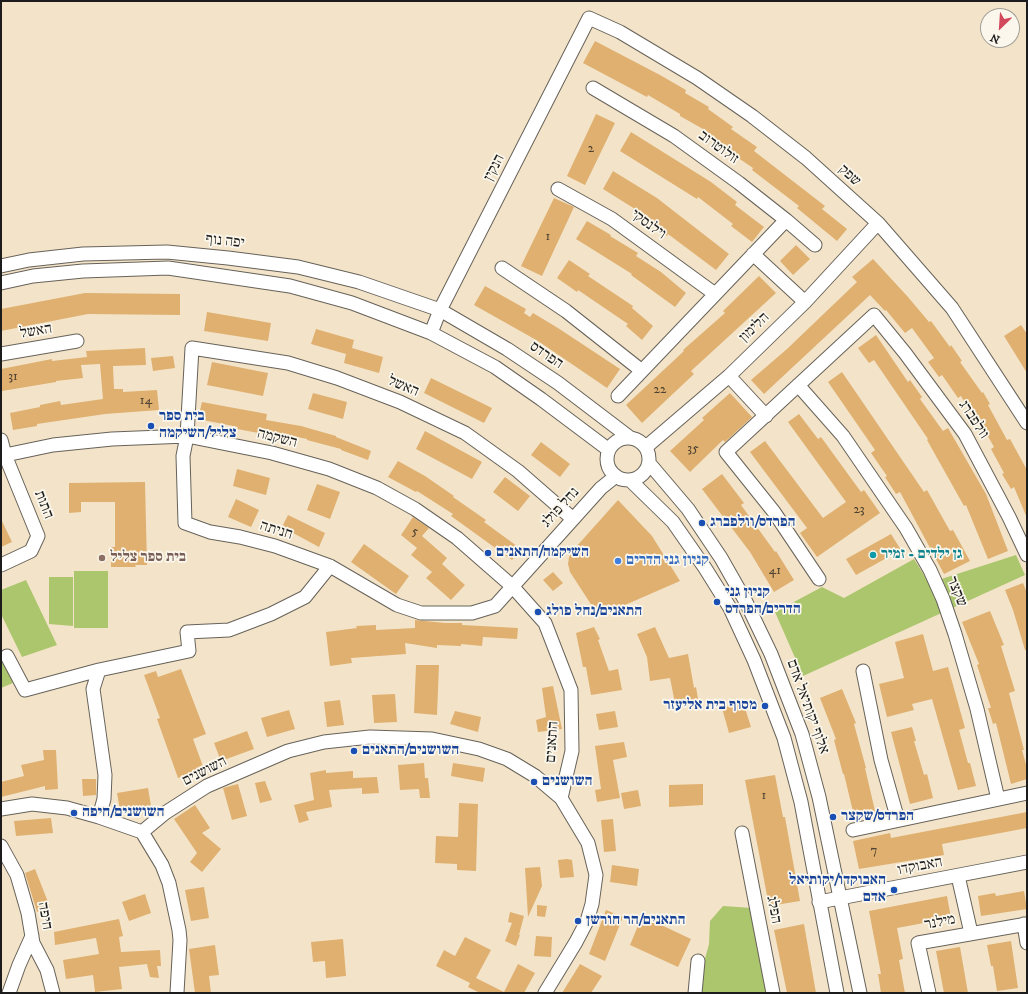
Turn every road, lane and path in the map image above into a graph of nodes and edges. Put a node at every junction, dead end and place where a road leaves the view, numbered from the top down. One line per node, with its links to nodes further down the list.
1 (589, 18): 5 (street, שפק); 13 (street, הנקין)
2 (593, 88): 4 (street, זולוטרוב)
3 (558, 189): 11 (street, וילנסקי)
4 (786, 220): 6 (street, זולוטרוב); 7 (street)
5 (878, 223): 12 (street, הלימון); 23 (street, שפק)
6 (815, 245)
7 (753, 254): 11 (street); 12 (street)
8 (1, 266): 13 (street, יפה נוף)
9 (502, 268): 18 (street)
10 (1, 283): 14 (street)
11 (715, 294): 18 (street)
12 (804, 302): 19 (street, הלימון)
13 (440, 310): 14 (street, הנקין); 25 (street, הפרדס)
14 (431, 333): 28 (street)
15 (77, 341): 17 (street, האשל)
16 (192, 348): 24 (street, חניתה); 35 (street, האשל)
17 (1, 354)
18 (642, 370): 21 (street)
19 (729, 376): 22 (street); 27 (street, הלימון)
20 (798, 385): 22 (street); 36 (street, וולפברג); 46 (street, שקצר)
21 (618, 396)
22 (766, 416): 39 (street)
23 (1027, 423)
24 (186, 436): 29 (street, השקמה); 38 (street, חניתה); 40 (street, השקמה)
25 (629, 437): 27 (street); 28 (street)
26 (1, 440): 29 (street, התות)
27 (646, 447): 30 (street)
28 (609, 450): 31 (street)
29 (3, 456): 37 (street, התות)
30 (649, 463): 33 (street); 56 (street, אלוף יקותיאל אדם)
31 (607, 464): 32 (street); 34 (street, נחל פולג)
32 (616, 476): 33 (street); 34 (street, נחל פולג)
33 (630, 480): 57 (street)
34 (601, 488): 35 (street, נחל פולג)
35 (573, 519): 40 (street, נחל פולג)
36 (1027, 555)
37 (1, 565)
38 (330, 566): 40 (street, חניתה); 42 (street)
39 (819, 579)
40 (512, 586): 45 (street, התאנים)
41 (7, 656): 42 (street)
42 (99, 670): 48 (street)
43 (863, 670): 49 (street)
44 (1027, 793): 46 (street)
45 (561, 798): 51 (street, השושנים); 66 (street)
46 (998, 799): 49 (street)
47 (1, 809): 48 (street)
48 (99, 816): 51 (street)
49 (898, 820): 50 (street)
50 (853, 830)
51 (142, 832): 65 (street)
52 (742, 833): 68 (street, הפלג)
53 (1, 846): 60 (street, חיפה)
54 (1027, 862): 55 (street, האבוקדו)
55 (958, 876): 56 (street, האבוקדו); 59 (street, מילנר)
56 (840, 898): 57 (street, האבוקדו); 70 (street, אלוף יקותיאל אדם)
57 (819, 902): 69 (street)
58 (1025, 924): 59 (street, מילנר); 61 (street)
59 (972, 933): 71 (street, מילנר)
60 (32, 936): 63 (street); 64 (street, חיפה)
61 (1027, 943)
62 (698, 961): 67 (street)
63 (9, 993)
64 (53, 993)
65 (176, 993)
66 (545, 993)
67 (696, 993)
68 (773, 993)
69 (837, 993)
70 (860, 993)
71 (929, 993)

